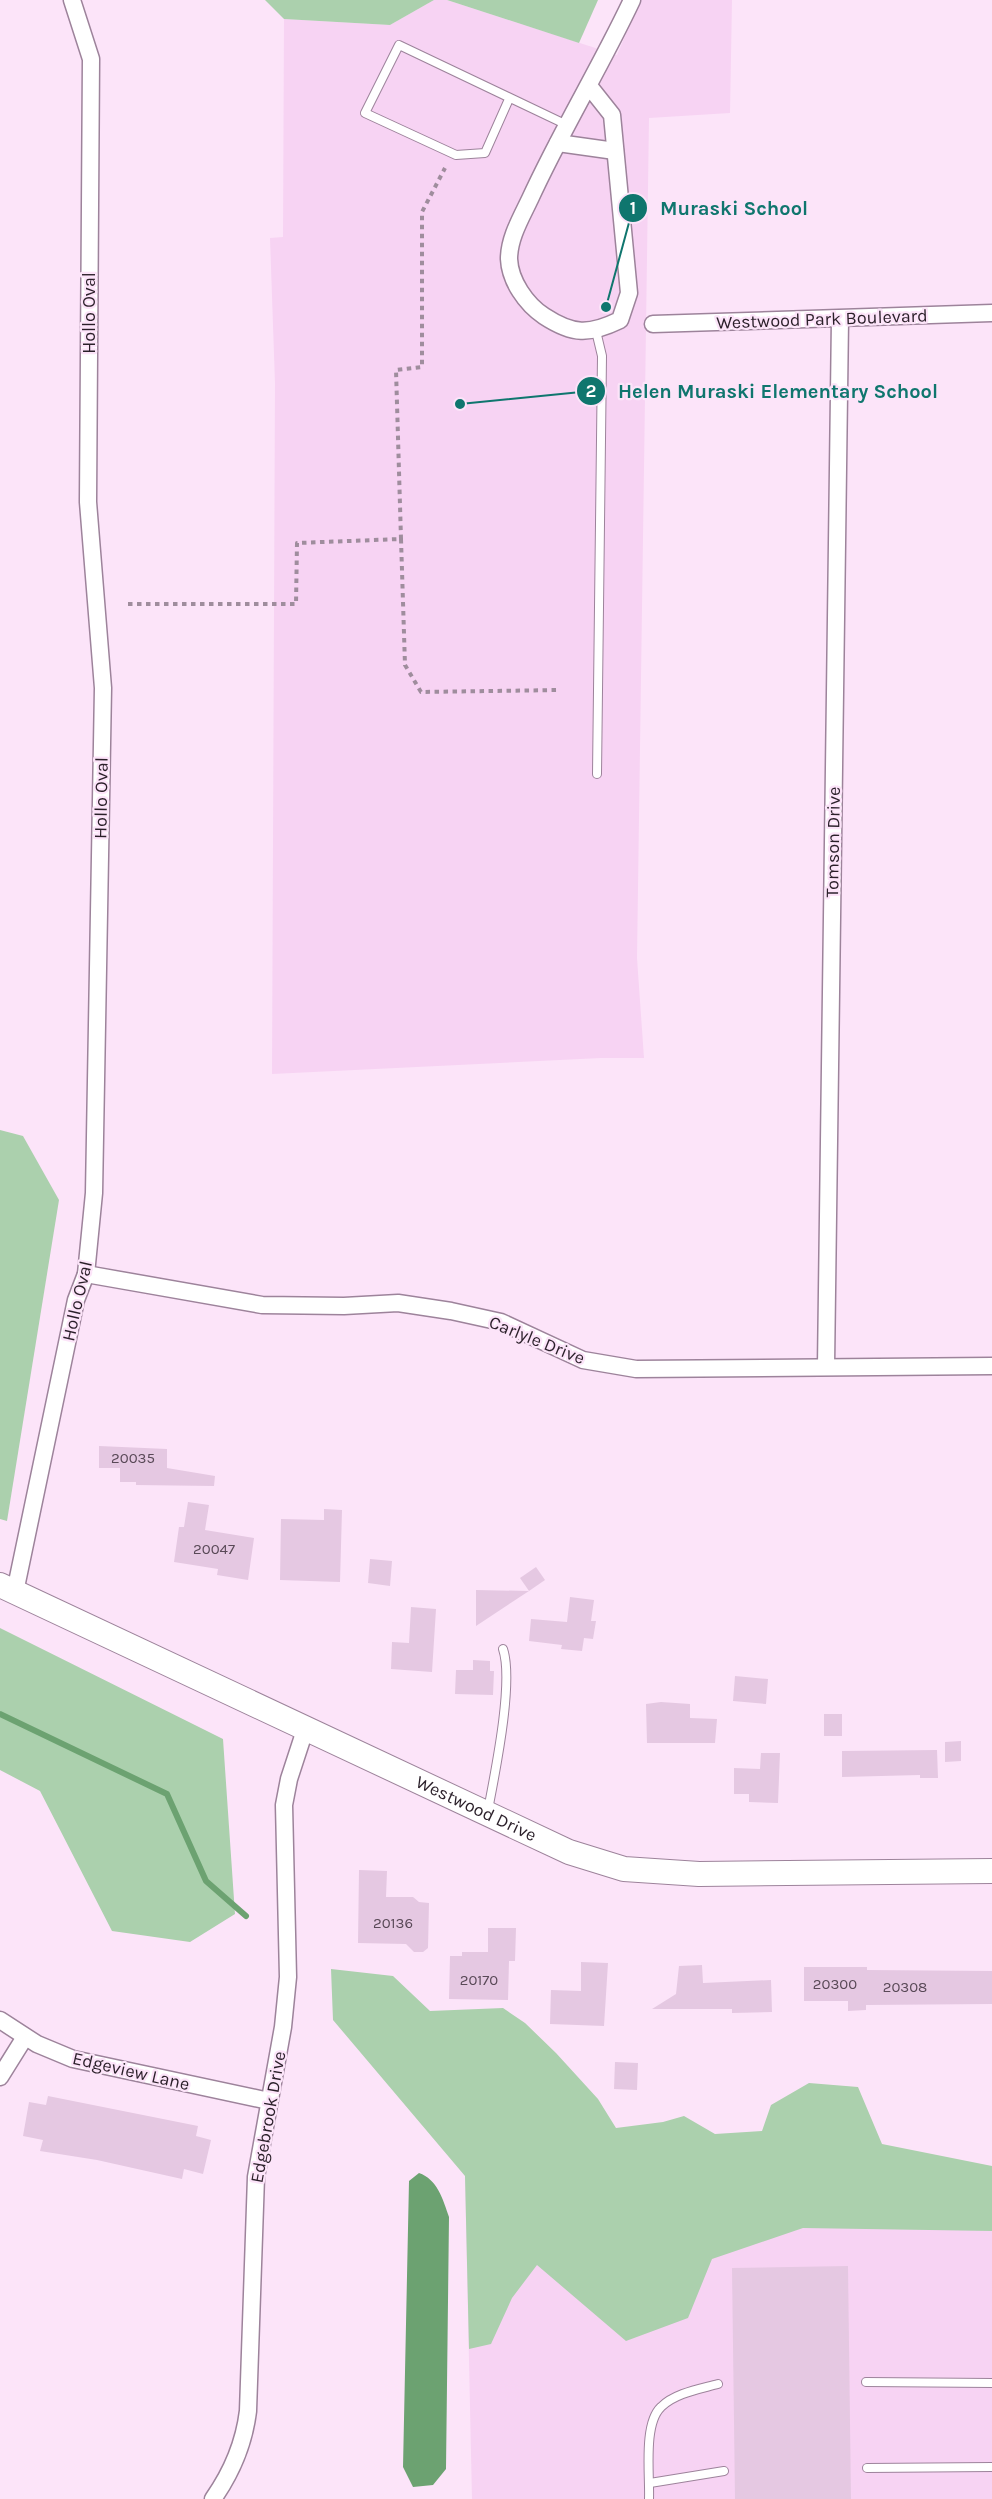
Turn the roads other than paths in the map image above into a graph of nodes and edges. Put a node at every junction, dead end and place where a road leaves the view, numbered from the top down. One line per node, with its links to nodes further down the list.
1 (72, 0): 13 (street, Hollo Oval)
2 (632, 0): 3 (street)
3 (589, 86): 5 (street); 7 (street)
4 (509, 99): 4 (lane); 5 (lane)
5 (567, 125): 6 (street)
6 (558, 142): 7 (street); 11 (street)
7 (615, 151): 11 (street)
8 (992, 313): 9 (street, Westwood Park Boulevard)
9 (840, 319): 10 (street, Westwood Park Boulevard); 14 (street, Tomson Drive)
10 (653, 324)
11 (596, 331): 12 (lane)
12 (597, 774)
13 (86, 1274): 14 (street, Carlyle Drive); 16 (street, Hollo Oval)
14 (826, 1366): 15 (street, Carlyle Drive)
15 (992, 1366)
16 (7, 1588): 18 (street, Westwood Drive)
17 (503, 1649): 19 (lane)
18 (305, 1730): 19 (street, Westwood Drive); 24 (street, Edgebrook Drive)
19 (488, 1814): 20 (street, Westwood Drive)
20 (992, 1871)
21 (0, 2020): 22 (street, Edgeview Lane)
22 (25, 2037): 23 (street); 24 (street, Edgeview Lane)
23 (0, 2077)
24 (269, 2101): 32 (street, Edgebrook Drive)
25 (866, 2382): 27 (lane)
26 (718, 2384): 31 (lane)
27 (992, 2384)
28 (992, 2467): 29 (lane)
29 (867, 2468)
30 (724, 2471): 31 (lane)
31 (650, 2483): 33 (lane)
32 (213, 2499)
33 (649, 2499)

